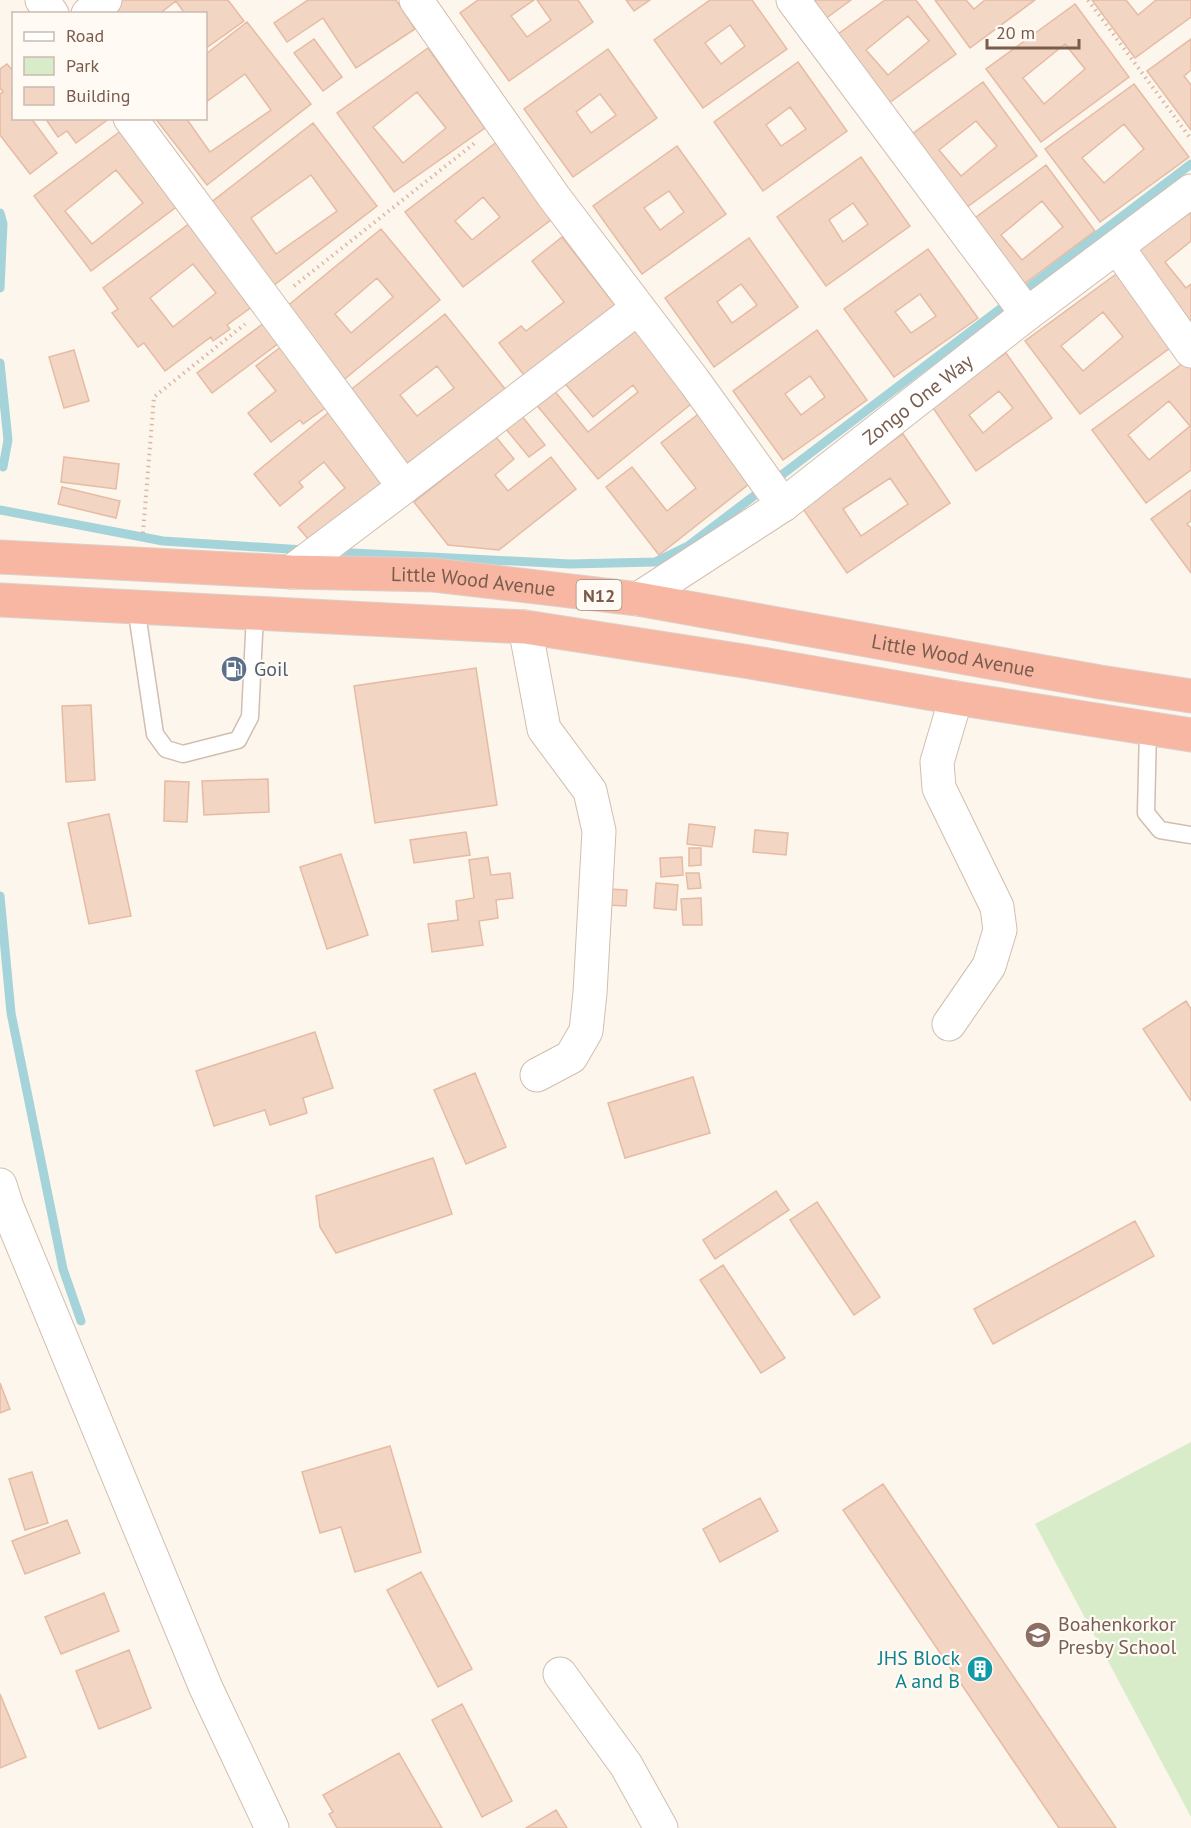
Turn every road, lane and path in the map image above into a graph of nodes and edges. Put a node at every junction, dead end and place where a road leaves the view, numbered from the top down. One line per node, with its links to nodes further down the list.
1 (105, 0): 5 (street)
2 (416, 0): 10 (street)
3 (793, 0): 11 (street)
4 (1088, 0): 7 (path)
5 (90, 12)
6 (131, 120): 13 (street)
7 (1191, 139)
8 (1191, 191): 9 (street, Zongo One Way)
9 (1118, 248): 11 (street, Zongo One Way); 12 (street)
10 (638, 308): 13 (street); 14 (street)
11 (1027, 314): 14 (street, Zongo One Way)
12 (1191, 351)
13 (404, 487): 16 (street)
14 (783, 505): 17 (street, Zongo One Way)
15 (0, 557): 16 (highway, Little Wood Avenue / N12)
16 (291, 572): 17 (highway, Little Wood Avenue / N12)
17 (638, 599): 22 (highway, Little Wood Avenue / N12)
18 (0, 600): 19 (highway, Little Wood Avenue / N12)
19 (136, 607): 20 (highway, Little Wood Avenue / N12); 20 (lane)
20 (255, 614): 21 (highway, Little Wood Avenue / N12)
21 (525, 627): 23 (highway, Little Wood Avenue / N12); 28 (street)
22 (1191, 696)
23 (956, 698): 24 (highway, Little Wood Avenue / N12); 27 (street)
24 (1148, 729): 25 (highway, Little Wood Avenue / N12); 26 (lane)
25 (1191, 735)
26 (1191, 835)
27 (948, 1024)
28 (537, 1075)
29 (0, 1185): 31 (street)
30 (560, 1674): 32 (street)
31 (272, 1828)
32 (661, 1828)

